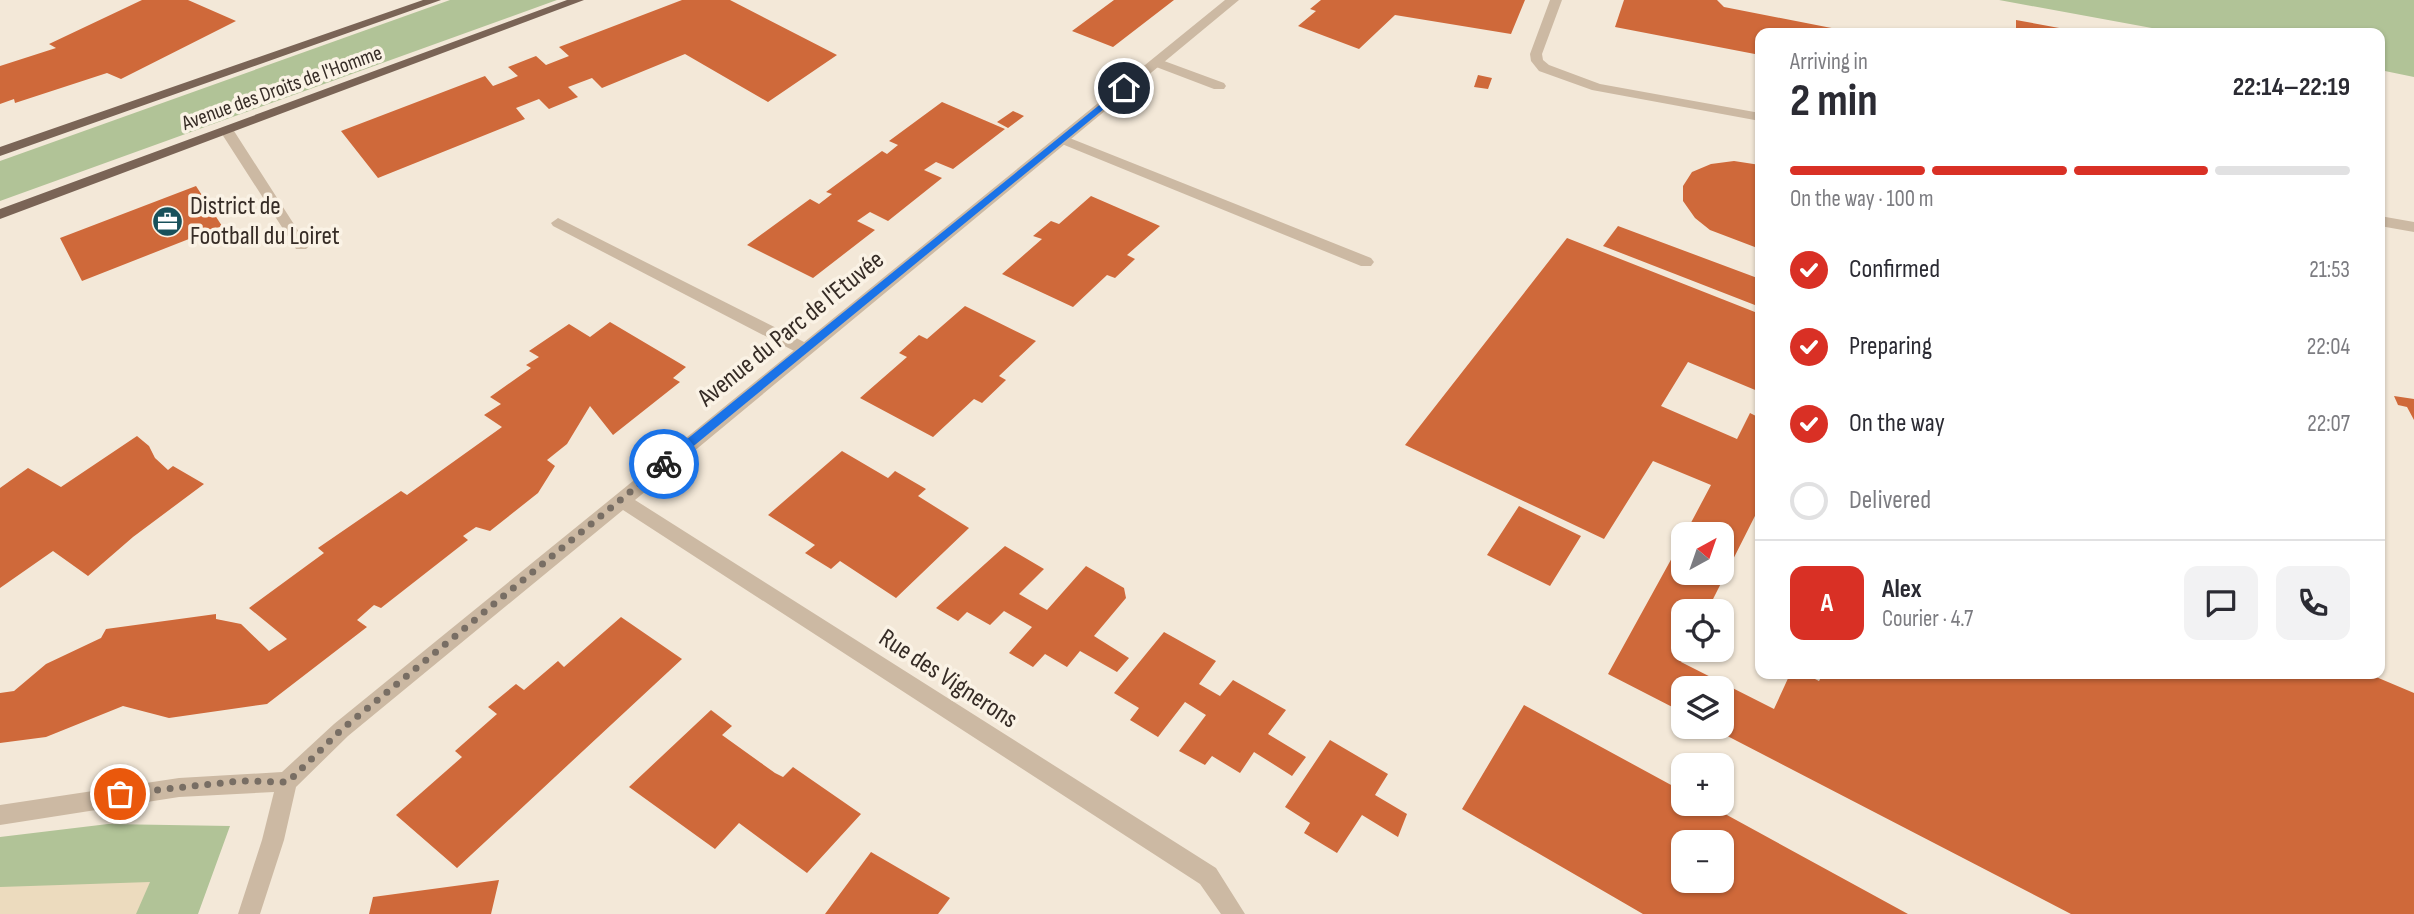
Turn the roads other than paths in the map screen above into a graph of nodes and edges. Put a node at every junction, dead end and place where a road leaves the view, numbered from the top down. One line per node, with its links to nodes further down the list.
1 (435, 0): 10 (main road, Avenue des Droits de l'Homme)
2 (578, 0): 8 (main road, Avenue des Droits de l'Homme)
3 (1233, 0): 5 (street, Avenue du Parc de l'Etuvée)
4 (1556, 0): 7 (street)
5 (1156, 62): 6 (street); 9 (street, Avenue du Parc de l'Etuvée)
6 (1219, 86)
7 (1755, 116)
8 (227, 131): 11 (main road, Avenue des Droits de l'Homme); 15 (street)
9 (1062, 139): 16 (street); 17 (street, Avenue du Parc de l'Etuvée)
10 (0, 152)
11 (0, 214)
12 (2385, 222): 14 (street)
13 (558, 223): 17 (street)
14 (2414, 228)
15 (301, 246)
16 (1366, 262)
17 (804, 349): 18 (street, Avenue du Parc de l'Etuvée)
18 (621, 500): 19 (street, Avenue du Parc de l'Etuvée); 22 (street, Rue des Vignerons)
19 (288, 782): 20 (street); 21 (street)
20 (0, 815)
21 (249, 914)
22 (1234, 914)

